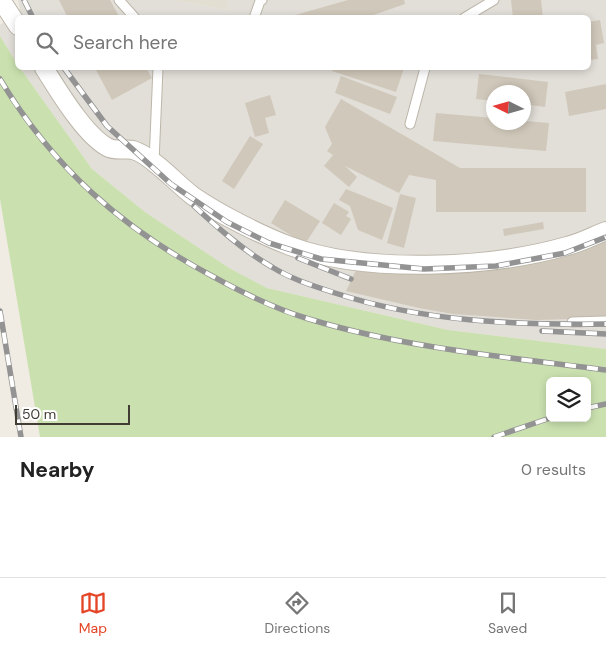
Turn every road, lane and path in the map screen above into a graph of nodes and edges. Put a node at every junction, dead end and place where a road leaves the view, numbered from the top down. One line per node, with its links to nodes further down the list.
1 (2, 0): 8 (street)
2 (119, 0): 5 (lane)
3 (262, 0): 6 (lane)
4 (494, 0): 7 (lane)
5 (132, 15)
6 (255, 15)
7 (469, 15)
8 (15, 21)
9 (45, 70): 13 (street)
10 (158, 70): 13 (lane)
11 (424, 70): 12 (lane)
12 (410, 124)
13 (154, 163): 14 (street)
14 (606, 231)
15 (606, 321): 16 (lane)
16 (572, 322)

